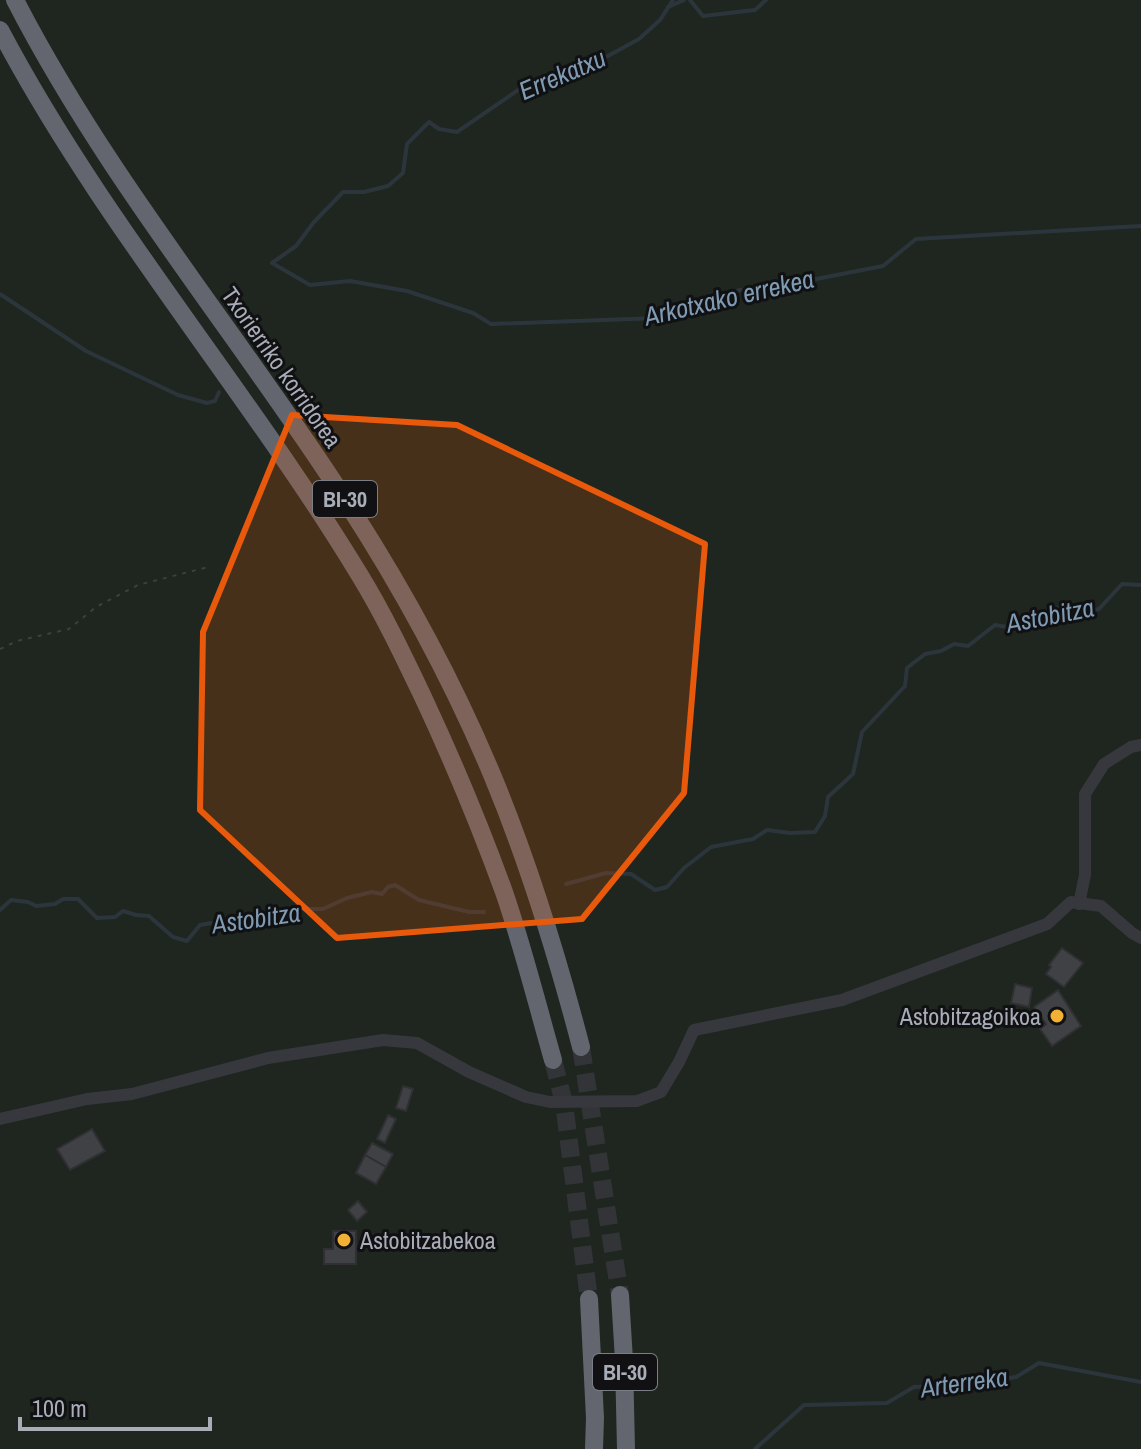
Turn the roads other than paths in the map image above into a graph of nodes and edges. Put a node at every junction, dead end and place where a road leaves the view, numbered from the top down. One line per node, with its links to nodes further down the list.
1 (15, 0): 6 (highway, Txorierriko korridorea / BI-30)
2 (0, 30): 7 (highway, Txorierriko korridorea / BI-30)
3 (1141, 745): 4 (street)
4 (1079, 904): 5 (street); 8 (street)
5 (1141, 938)
6 (581, 1047)
7 (553, 1060)
8 (0, 1119)
9 (620, 1295): 14 (highway, BI-30)
10 (589, 1299): 11 (highway, BI-30)
11 (595, 1418): 12 (highway); 13 (highway, BI-30)
12 (588, 1449)
13 (594, 1449)
14 (626, 1449)

